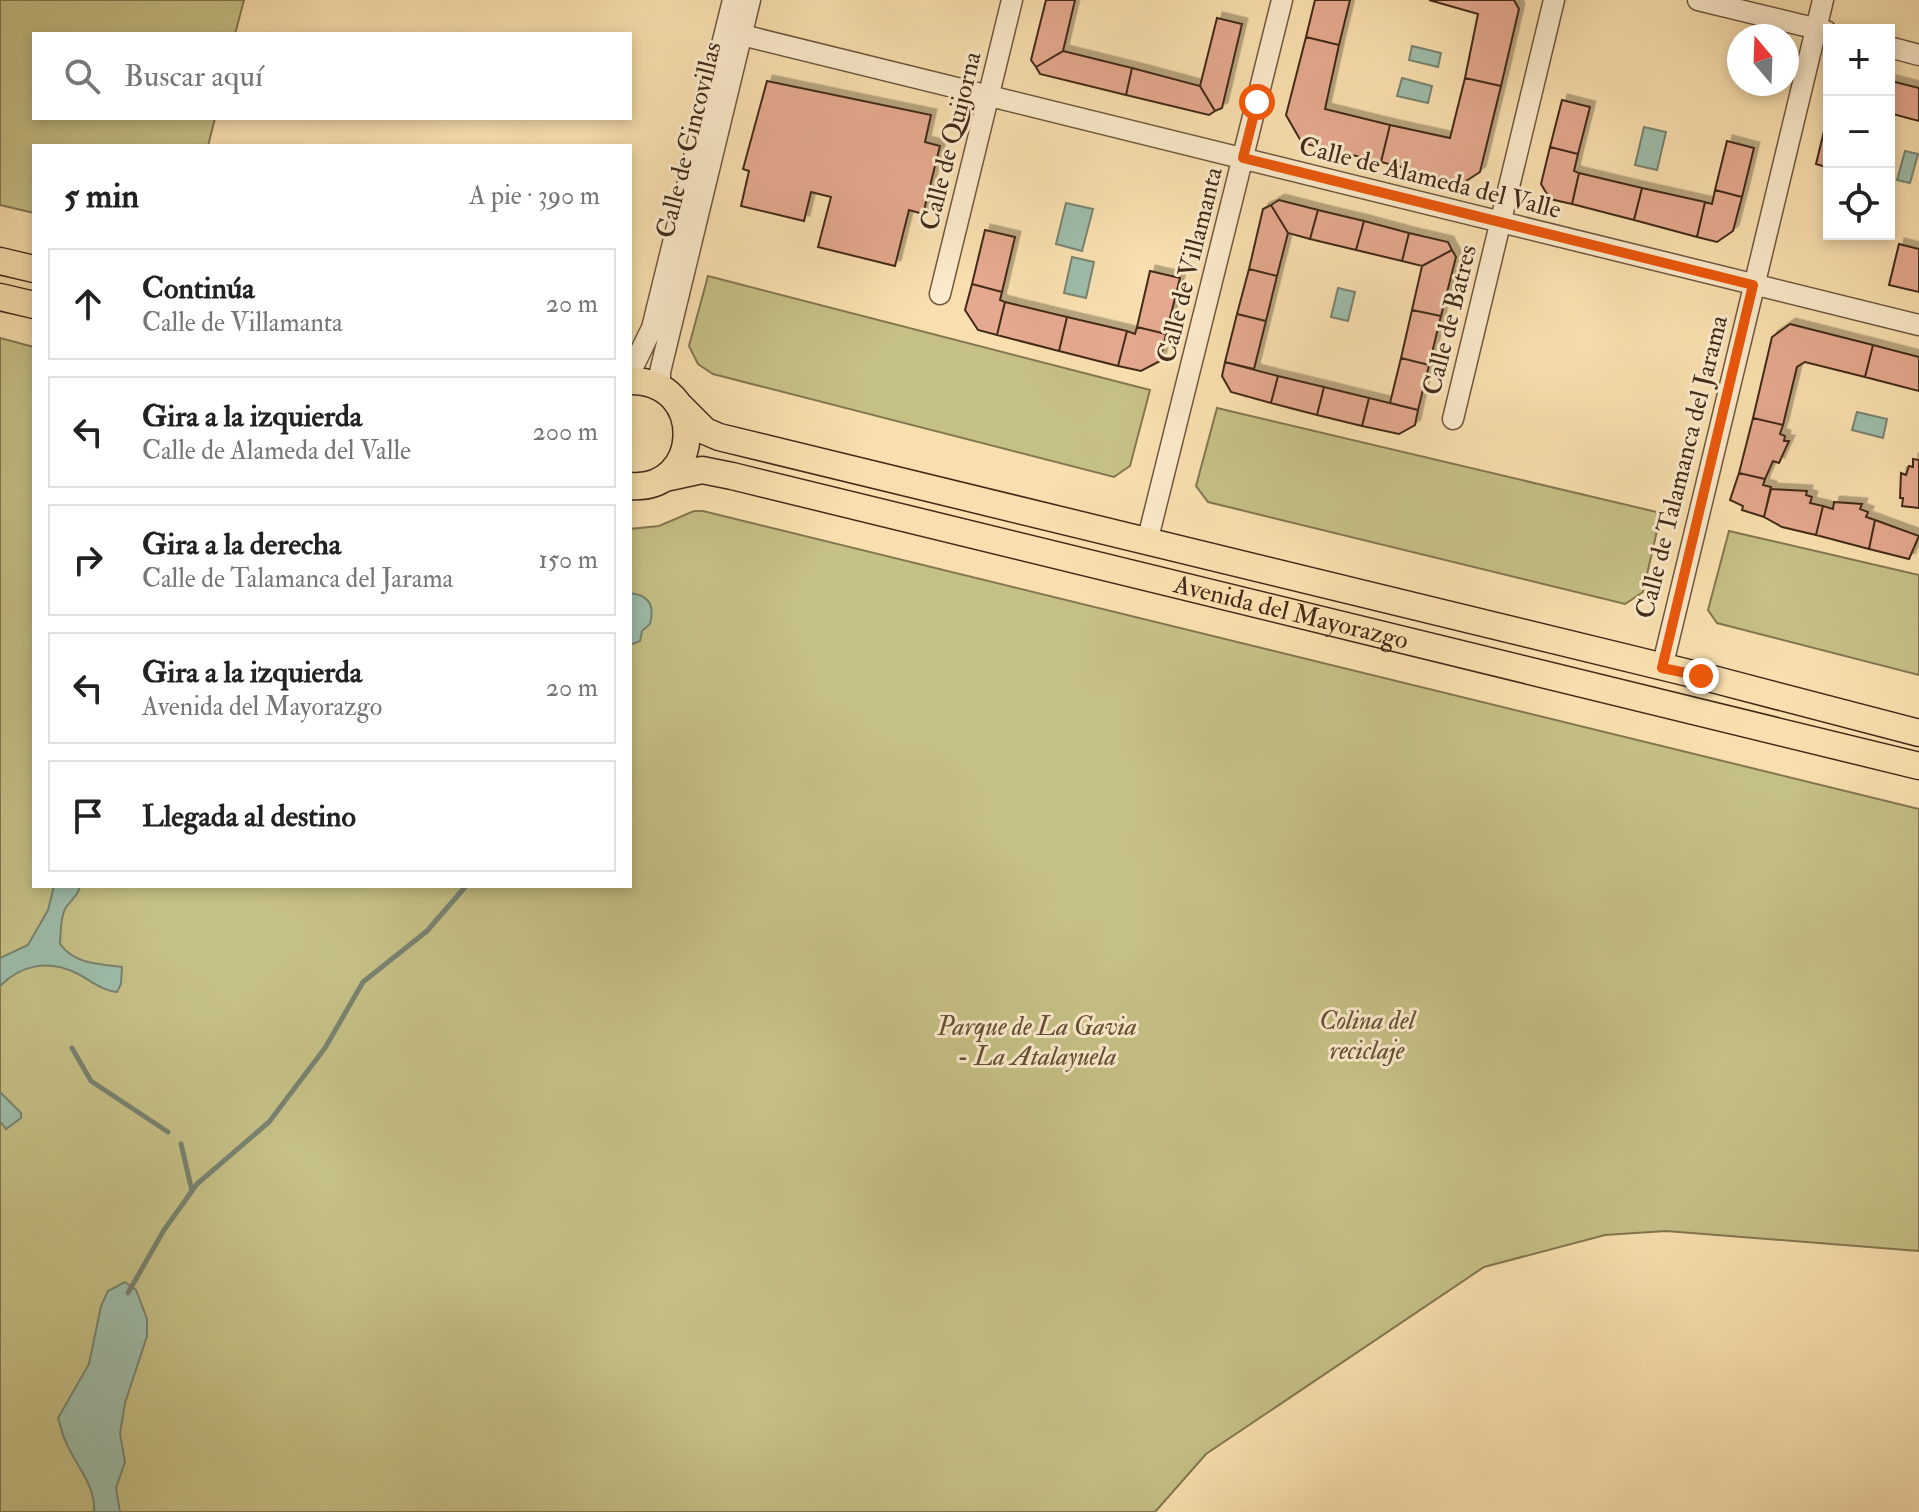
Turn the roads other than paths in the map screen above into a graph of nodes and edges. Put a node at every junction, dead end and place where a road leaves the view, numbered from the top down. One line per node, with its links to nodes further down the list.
1 (733, 0): 23 (street, Calle de Cincovillas)
2 (750, 0): 10 (street, Calle de Cincovillas)
3 (1012, 0): 13 (street, Calle de Quijorna)
4 (1282, 0): 14 (street, Calle de Villamanta)
5 (1554, 0): 15 (street, Calle de Batres)
6 (1698, 0): 9 (street)
7 (1823, 0): 8 (street, Calle de Talamanca del Jarama)
8 (1823, 24)
9 (1823, 30): 18 (street, Calle de Talamanca del Jarama)
10 (742, 35): 13 (street, Calle de Alameda del Valle); 25 (street, Calle de Cincovillas)
11 (1895, 49): 12 (street)
12 (1919, 55)
13 (989, 96): 14 (street, Calle de Alameda del Valle); 19 (street, Calle de Quijorna)
14 (1243, 158): 15 (street, Calle de Alameda del Valle); 30 (street, Calle de Villamanta)
15 (1500, 222): 18 (street, Calle de Alameda del Valle); 27 (street, Calle de Batres)
16 (0, 261): 17 (main road)
17 (32, 269)
18 (1753, 285): 22 (street, Calle de Alameda del Valle); 31 (street, Calle de Talamanca del Jarama)
19 (940, 294)
20 (0, 297): 21 (main road)
21 (32, 305)
22 (1919, 325)
23 (632, 369)
24 (632, 381): 25 (main road)
25 (660, 386): 26 (main road, Avenida del Mayorazgo)
26 (680, 406): 28 (main road); 30 (main road, Avenida del Mayorazgo)
27 (1453, 419)
28 (665, 478): 29 (main road, Avenida del Mayorazgo); 33 (main road, Avenida del Mayorazgo)
29 (632, 486)
30 (1147, 542): 31 (main road, Avenida del Mayorazgo)
31 (1662, 668): 32 (main road, Avenida del Mayorazgo)
32 (1919, 733)
33 (1919, 766)

